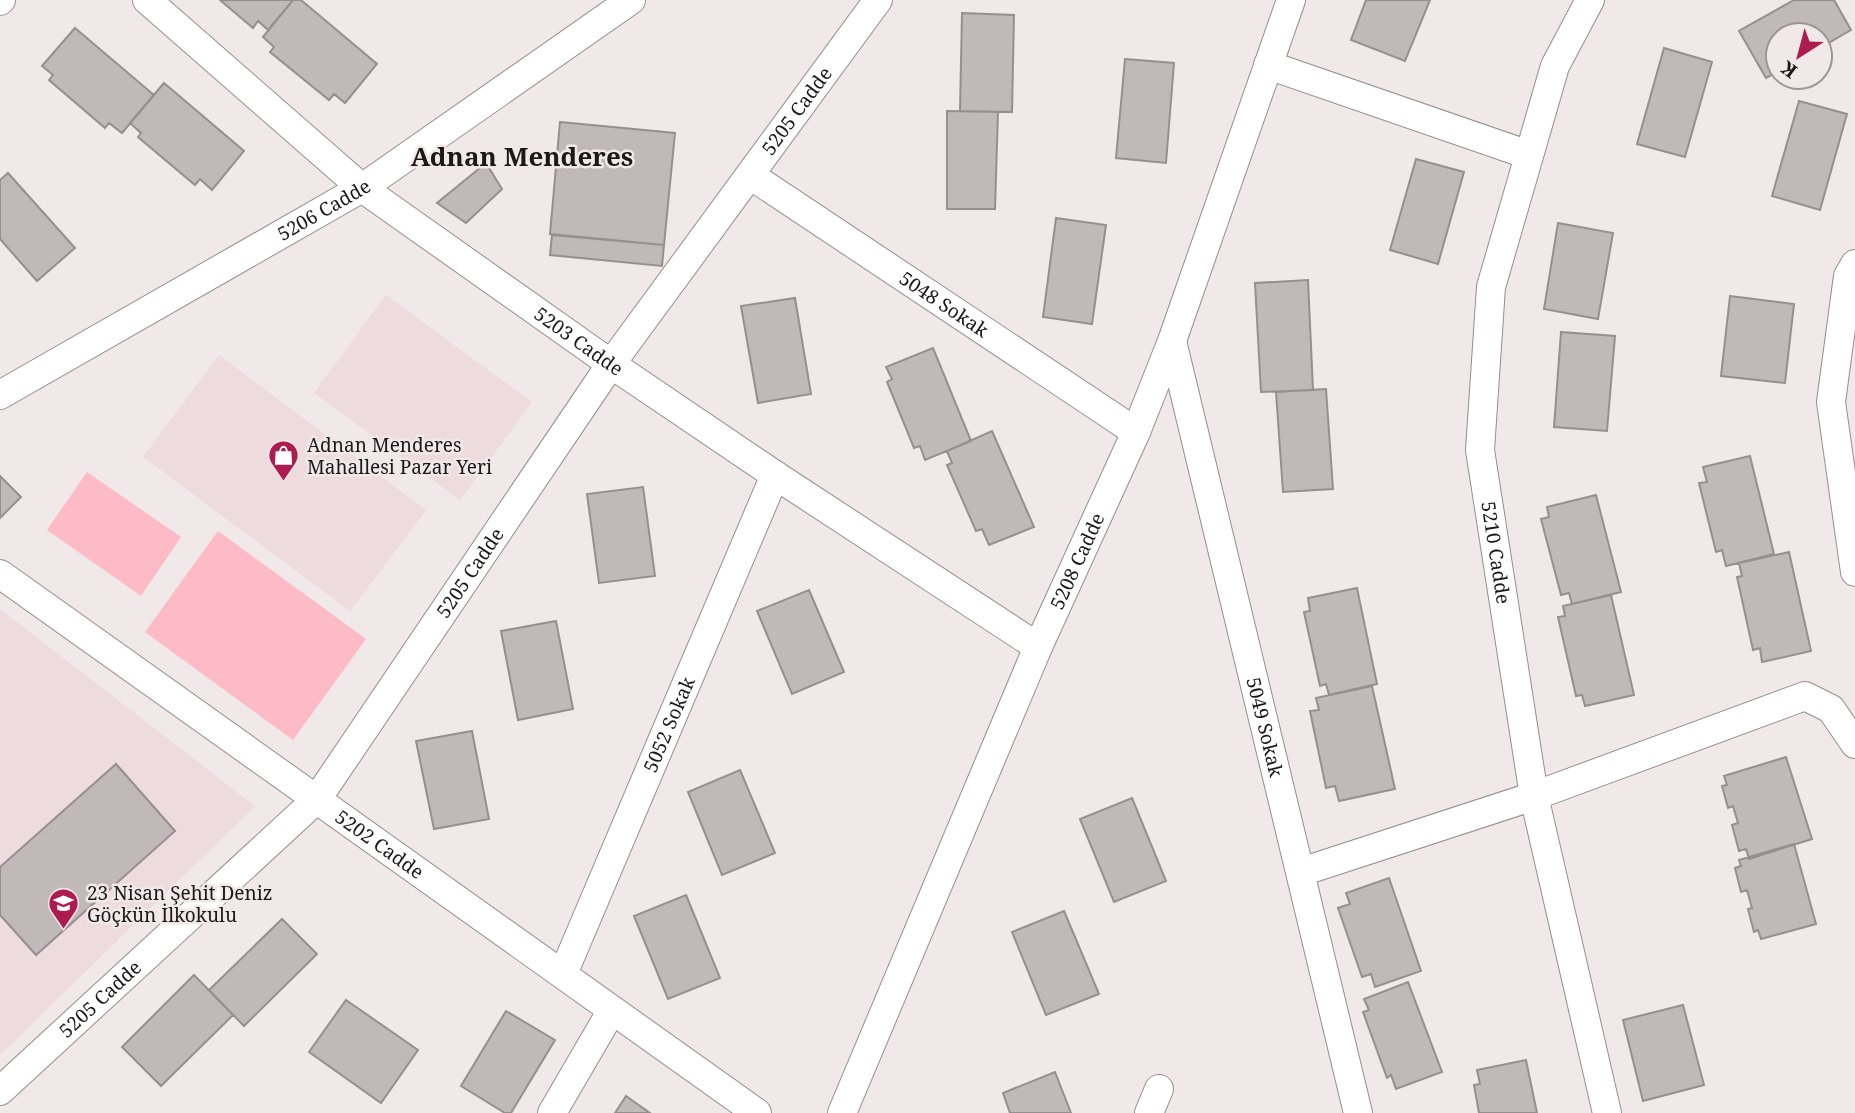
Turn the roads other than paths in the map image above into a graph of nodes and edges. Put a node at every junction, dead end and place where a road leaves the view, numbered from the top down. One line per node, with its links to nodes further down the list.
1 (147, 0): 9 (street, 5203 Cadde)
2 (631, 0): 9 (street, 5206 Cadde)
3 (878, 0): 8 (street, 5205 Cadde)
4 (1291, 0): 6 (street, 5208 Cadde)
5 (1590, 0): 7 (street, 5210 Cadde)
6 (1268, 65): 7 (street); 11 (street, 5208 Cadde)
7 (1529, 155): 20 (street, 5210 Cadde)
8 (750, 175): 12 (street, 5205 Cadde); 14 (street, 5048 Sokak)
9 (362, 188): 12 (street, 5203 Cadde); 13 (street, 5206 Cadde)
10 (1855, 264): 16 (street)
11 (1172, 341): 14 (street, 5208 Cadde); 22 (street, 5049 Sokak)
12 (611, 364): 15 (street, 5203 Cadde); 21 (street, 5205 Cadde)
13 (0, 395)
14 (1136, 432): 18 (street, 5208 Cadde)
15 (775, 475): 18 (street, 5203 Cadde); 23 (street, 5052 Sokak)
16 (1855, 572)
17 (0, 574): 21 (street, 5202 Cadde)
18 (1038, 647): 28 (street, 5208 Cadde)
19 (1855, 744): 20 (street)
20 (1534, 796): 22 (street); 30 (street, 5210 Cadde)
21 (317, 799): 23 (street, 5202 Cadde); 25 (street, 5205 Cadde)
22 (1301, 872): 29 (street, 5049 Sokak)
23 (563, 974): 24 (street, 5202 Cadde)
24 (612, 1010): 26 (street); 27 (street, 5202 Cadde)
25 (0, 1091)
26 (552, 1113)
27 (757, 1113)
28 (842, 1113)
29 (1358, 1113)
30 (1607, 1113)

